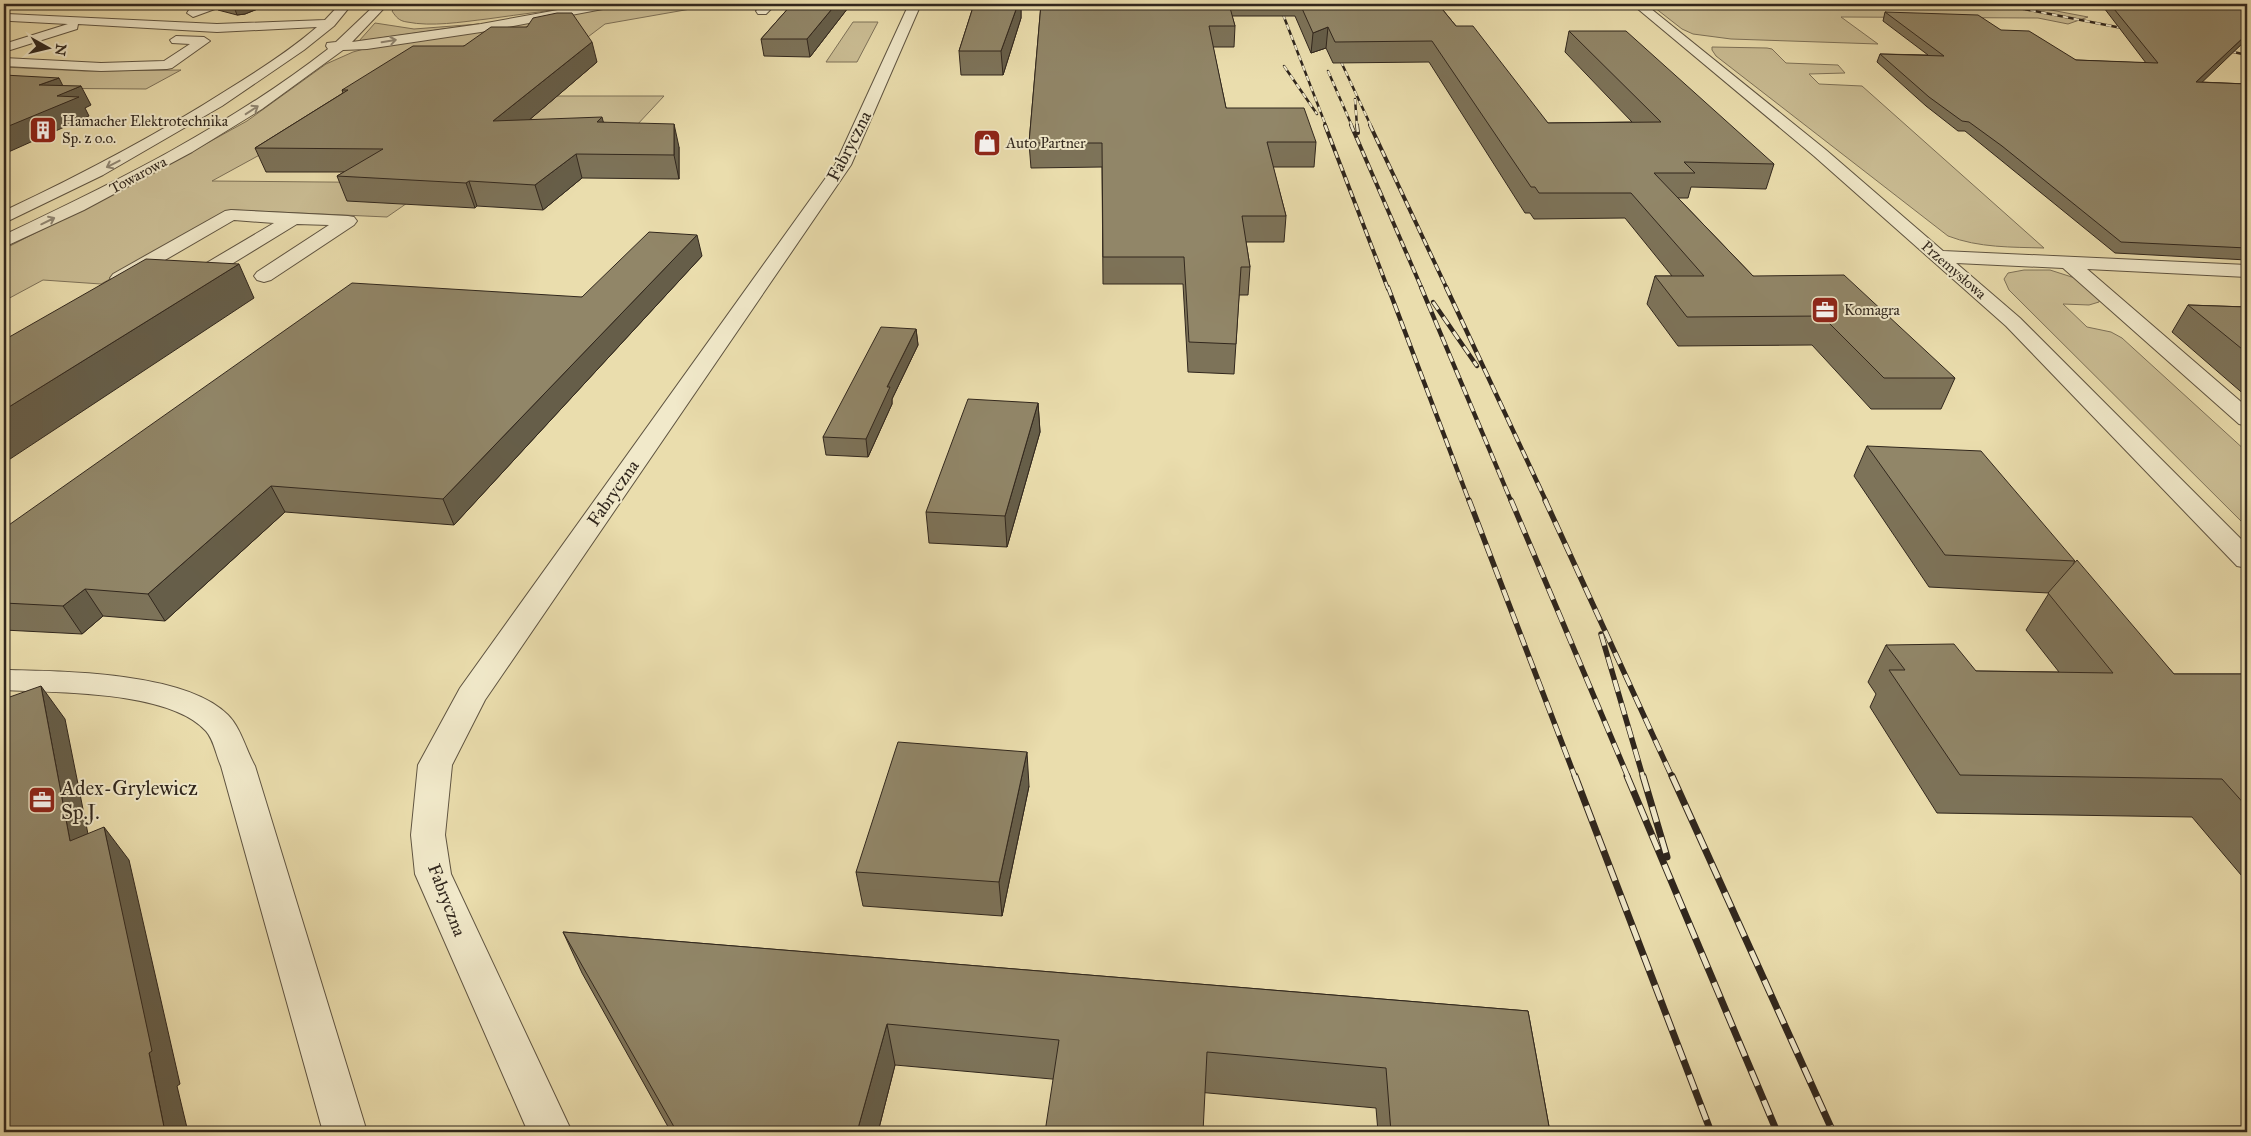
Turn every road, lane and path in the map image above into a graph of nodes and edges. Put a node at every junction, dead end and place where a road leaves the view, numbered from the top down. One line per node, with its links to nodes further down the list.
1 (219, 4): 14 (street)
2 (346, 4): 11 (street, Towarowa)
3 (608, 4): 9 (street)
4 (915, 4): 36 (street, Fabryczna)
5 (1638, 4): 22 (street, Przemysłowa)
6 (18, 6): 7 (street)
7 (7, 13): 10 (street)
8 (379, 13): 16 (street, Towarowa)
9 (550, 14): 13 (street); 16 (street, one-way to 9)
10 (88, 21): 12 (street); 17 (street)
11 (330, 23): 14 (street); 15 (street, Towarowa)
12 (183, 26): 14 (street); 18 (street)
13 (412, 26)
14 (218, 28)
15 (304, 46): 16 (street); 19 (street, Towarowa, one-way to 19)
16 (341, 47): 21 (street, Towarowa, one-way to 16)
17 (4, 48)
18 (4, 62)
19 (4, 218)
20 (294, 218): 24 (street); 28 (street); 29 (street)
21 (4, 242)
22 (1938, 256): 23 (street); 33 (street, Przemysłowa)
23 (2068, 262): 27 (street); 32 (street)
24 (137, 268): 25 (street); 31 (street)
25 (166, 270)
26 (186, 271): 28 (street)
27 (2247, 271)
28 (205, 272): 29 (street)
29 (264, 276): 30 (street)
30 (293, 278)
31 (100, 289)
32 (2247, 419)
33 (2247, 560)
34 (4, 680): 35 (street)
35 (346, 1132)
36 (550, 1132)

